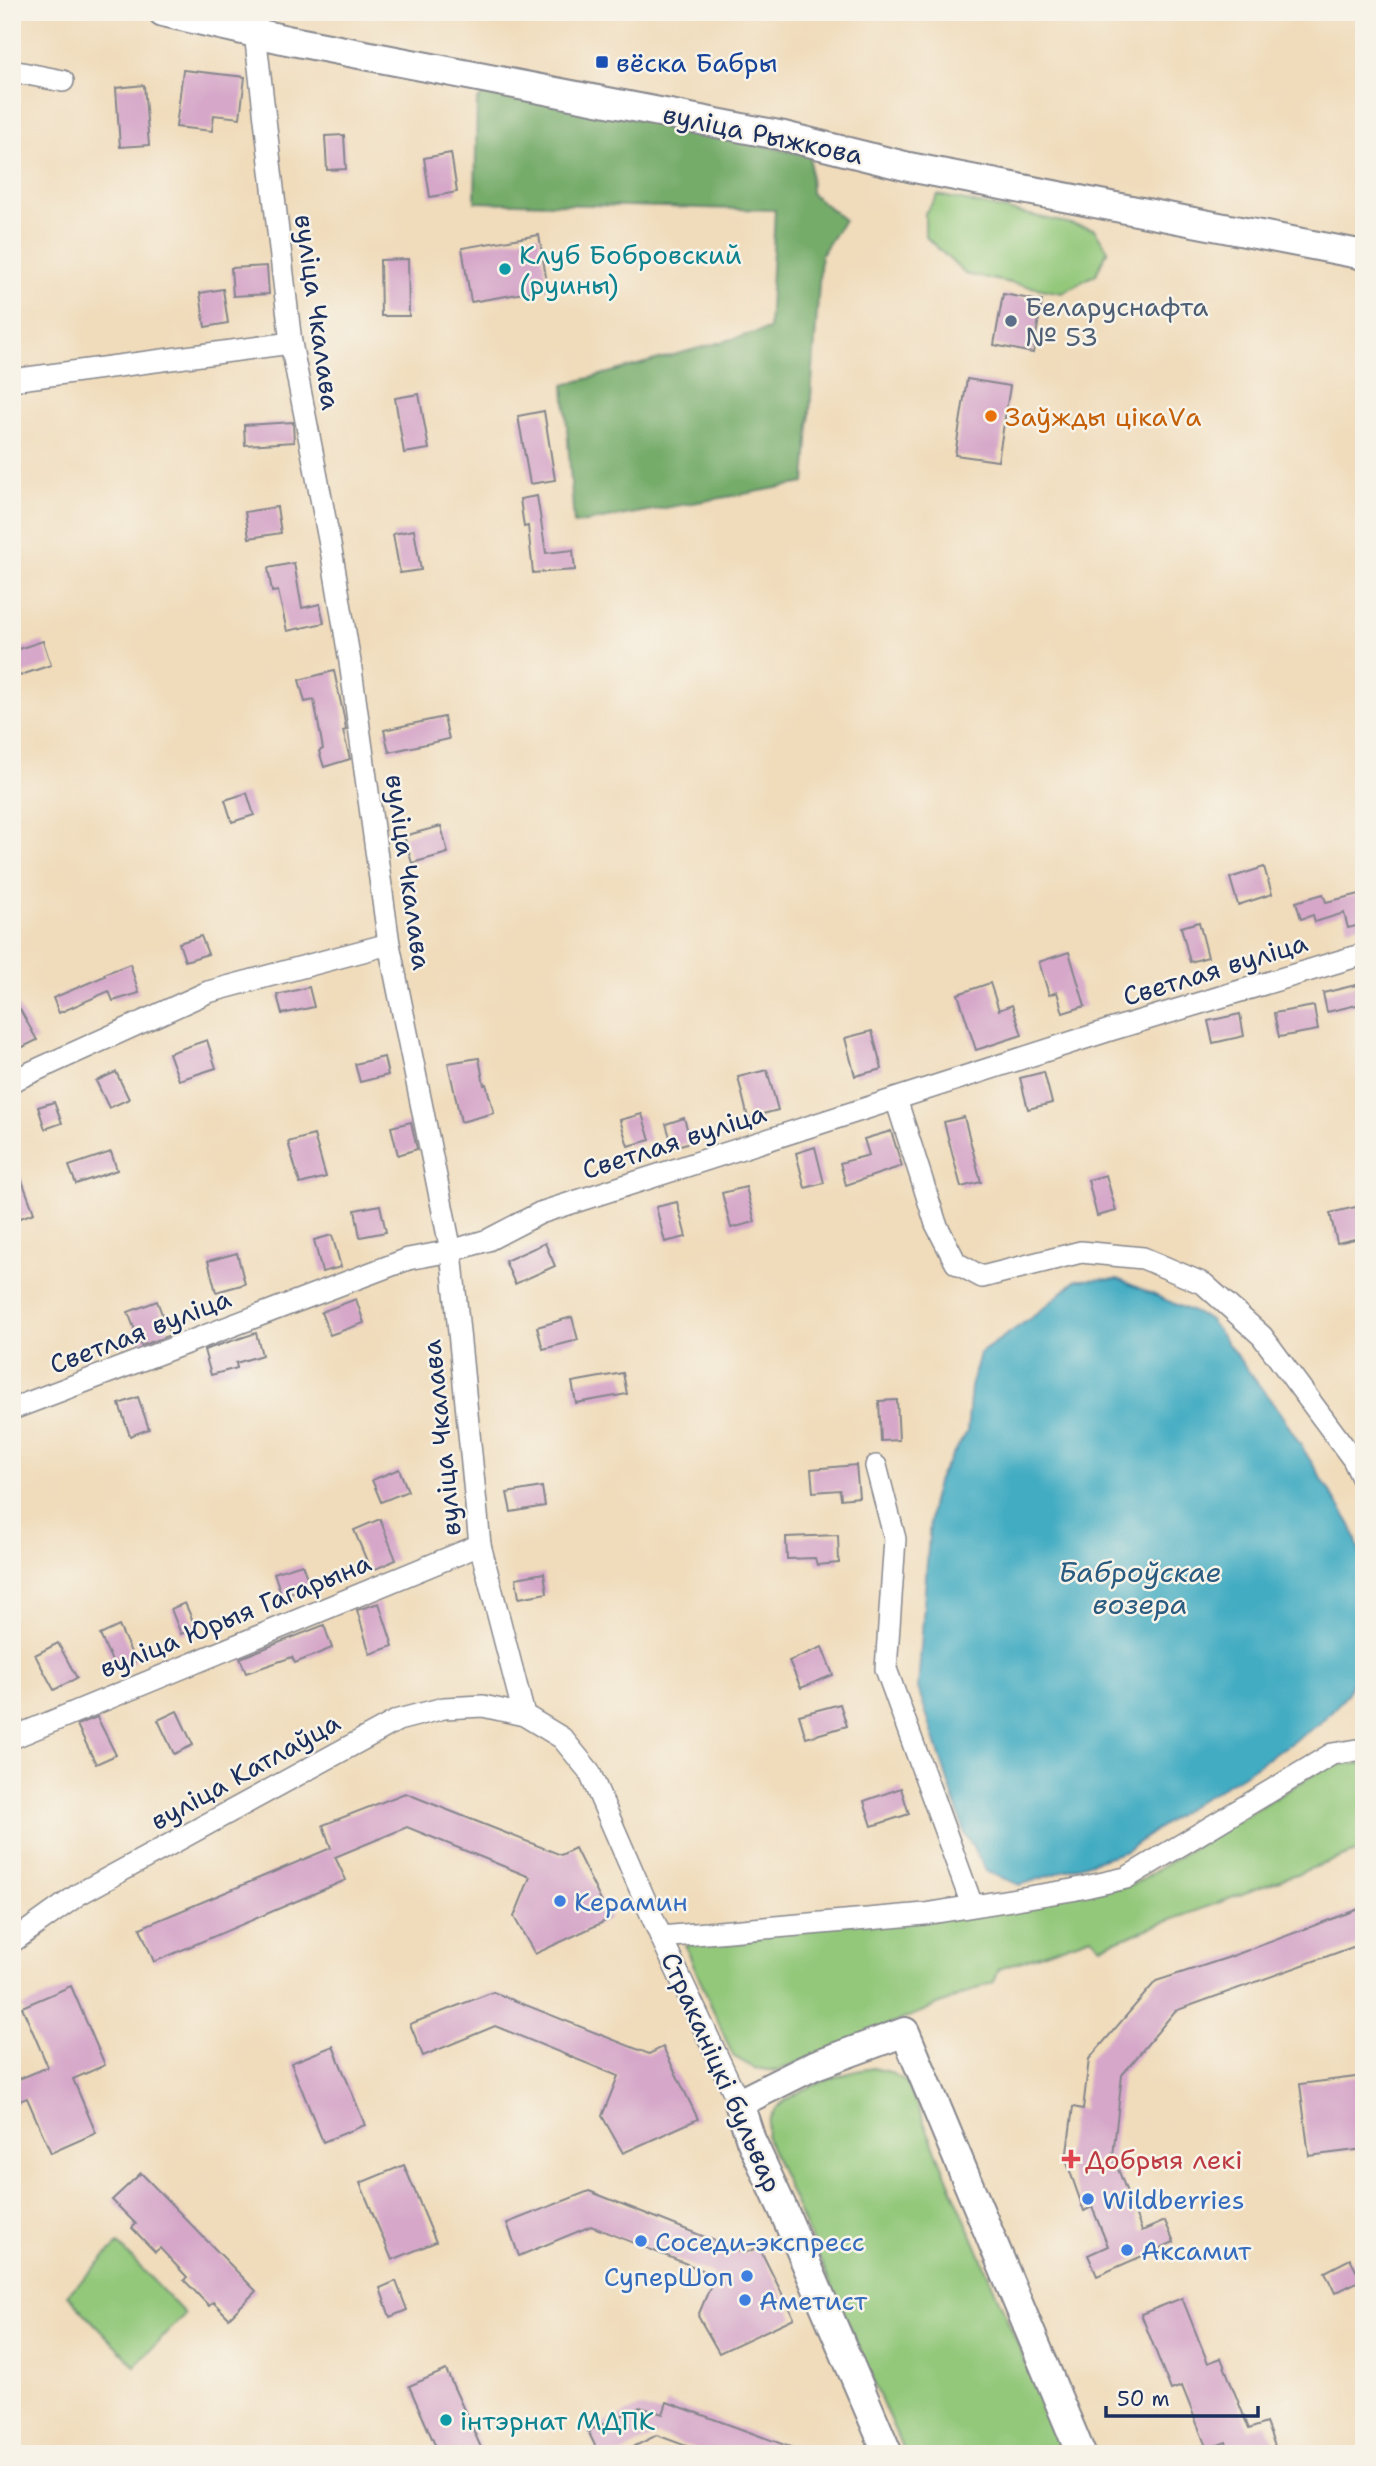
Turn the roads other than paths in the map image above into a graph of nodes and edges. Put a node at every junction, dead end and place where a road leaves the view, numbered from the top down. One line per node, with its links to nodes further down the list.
1 (163, 12): 2 (main road, вуліца Рыжкова)
2 (255, 33): 5 (main road, вуліца Рыжкова); 6 (street, вуліца Чкалава)
3 (12, 71): 4 (street)
4 (63, 81)
5 (1364, 255)
6 (290, 344): 7 (street); 8 (street, вуліца Чкалава)
7 (12, 380)
8 (389, 944): 10 (street); 12 (street, вуліца Чкалава)
9 (1364, 954): 11 (street, Светлая вуліца)
10 (12, 1081)
11 (896, 1100): 12 (street, Светлая вуліца); 15 (street)
12 (450, 1251): 13 (street, Светлая вуліца); 16 (street, вуліца Чкалава)
13 (12, 1409)
14 (876, 1466): 20 (street)
15 (1364, 1482)
16 (480, 1545): 17 (street, вуліца Чкалава); 18 (street, вуліца Юрыя Гагарына)
17 (524, 1715): 21 (street, Страканіцкі бульвар); 22 (street, вуліца Катлаўца)
18 (12, 1738)
19 (1364, 1749): 20 (street)
20 (972, 1905): 21 (street)
21 (661, 1937): 23 (street, Страканіцкі бульвар)
22 (12, 1942)
23 (739, 2103): 24 (main road, Страканіцкі бульвар); 25 (main road)
24 (888, 2454)
25 (1081, 2454)

